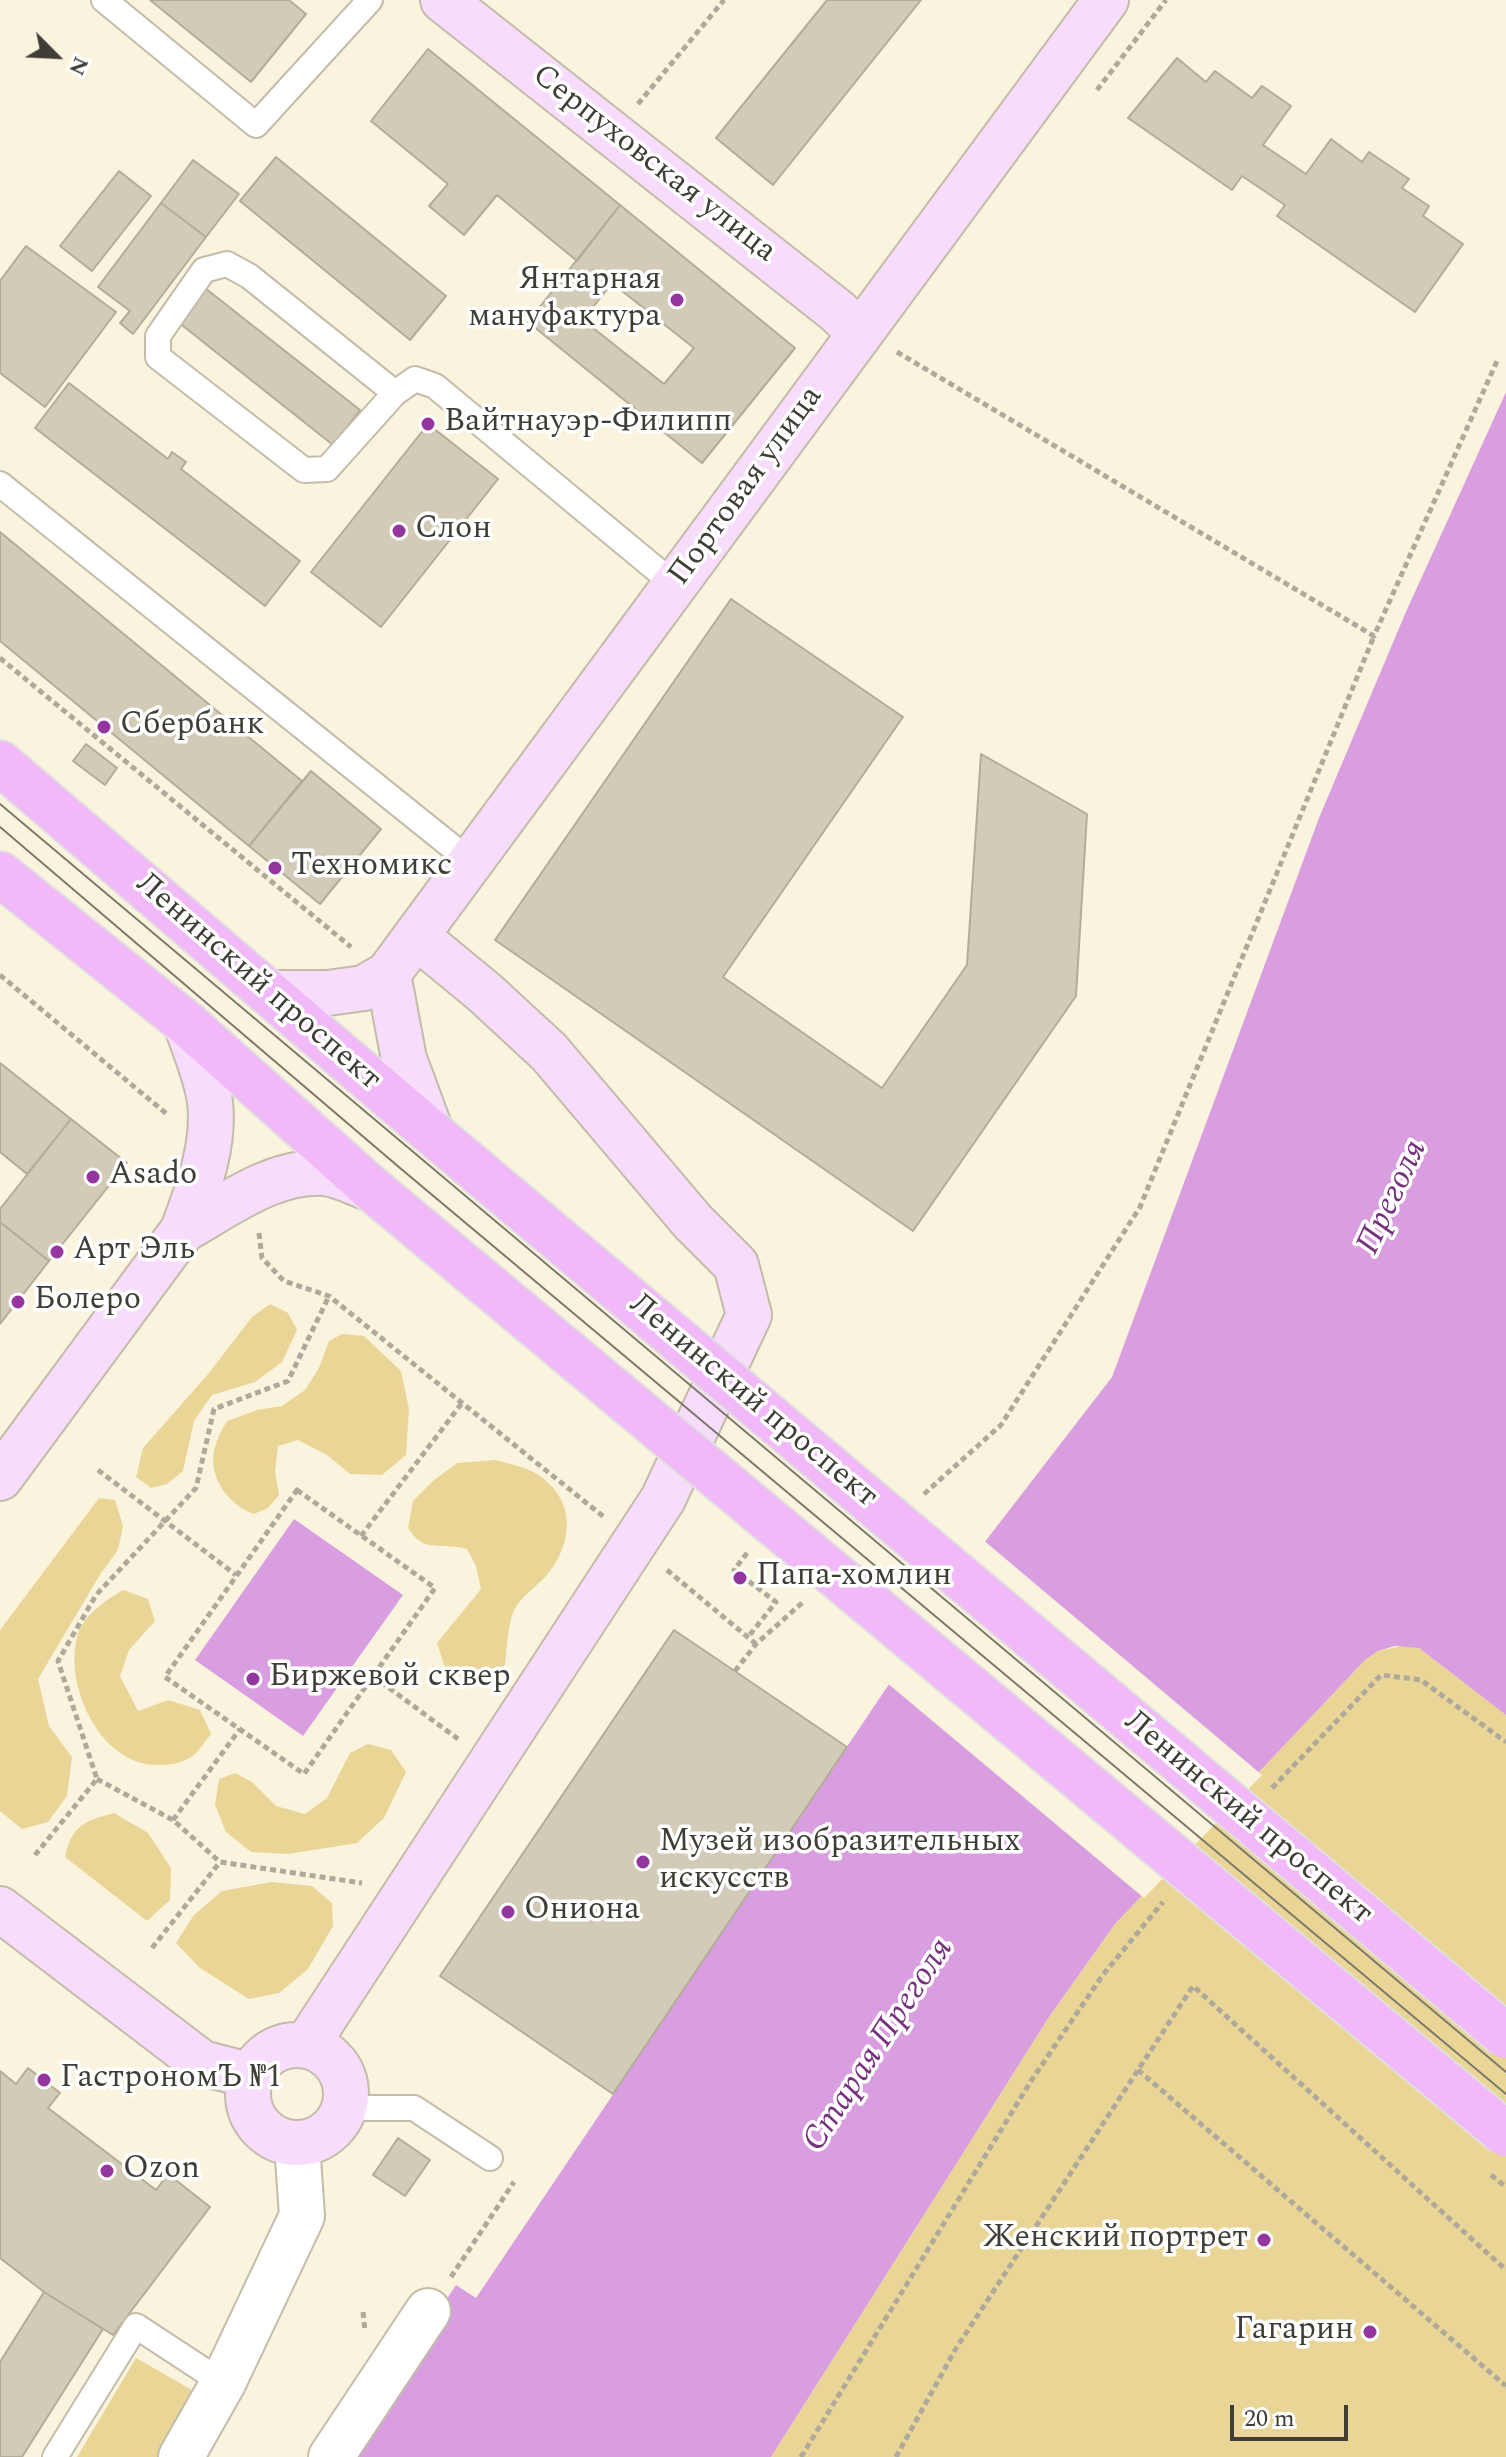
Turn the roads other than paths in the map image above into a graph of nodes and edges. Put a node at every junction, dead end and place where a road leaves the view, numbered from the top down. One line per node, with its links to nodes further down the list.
1 (104, 0): 2 (lane)
2 (370, 0)
3 (443, 0): 5 (street, Серпуховская улица)
4 (1106, 0): 5 (street, Портовая улица)
5 (860, 333): 8 (street, Портовая улица)
6 (395, 393): 6 (lane); 8 (lane)
7 (0, 484): 10 (lane)
8 (675, 585): 10 (street, Портовая улица)
9 (0, 763): 14 (main road, Ленинский проспект)
10 (471, 862): 12 (street, Портовая улица)
11 (0, 874): 15 (main road)
12 (416, 936): 13 (street, Портовая улица); 22 (street)
13 (388, 974): 14 (street); 16 (street)
14 (269, 993): 16 (main road, Ленинский проспект)
15 (186, 1023): 17 (main road); 18 (street)
16 (431, 1132): 21 (main road, Ленинский проспект, bridge)
17 (372, 1189): 18 (street); 25 (main road, bridge)
18 (183, 1230): 19 (street)
19 (0, 1478)
20 (0, 1909): 23 (street)
21 (1506, 2036)
22 (306, 2046): 23 (street); 24 (street)
23 (252, 2076): 26 (street)
24 (345, 2108): 26 (street); 27 (lane)
25 (1506, 2134)
26 (297, 2144): 29 (street)
27 (490, 2158)
28 (428, 2311): 32 (street)
29 (223, 2383): 30 (lane); 31 (street)
30 (55, 2457)
31 (181, 2457)
32 (331, 2457)

